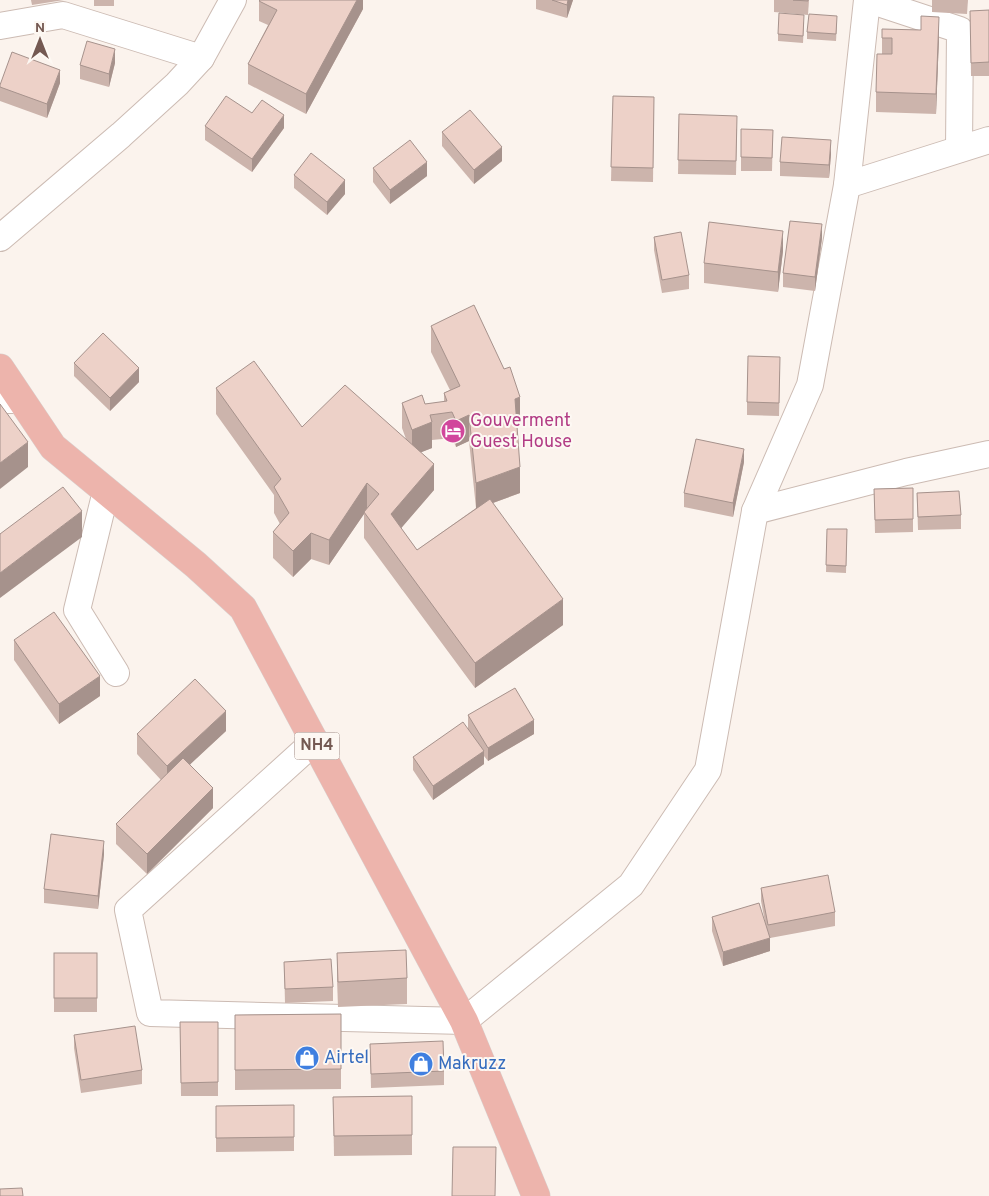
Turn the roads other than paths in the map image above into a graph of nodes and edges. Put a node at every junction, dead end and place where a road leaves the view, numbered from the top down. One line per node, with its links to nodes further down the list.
1 (233, 0): 5 (street)
2 (868, 0): 3 (street); 8 (street)
3 (926, 9): 7 (street)
4 (0, 26): 5 (street)
5 (201, 58): 9 (street)
6 (989, 140): 7 (street)
7 (959, 149): 8 (street)
8 (847, 185): 14 (street)
9 (0, 238)
10 (0, 368): 11 (highway, NH4)
11 (11, 400): 13 (highway, NH4)
12 (989, 454): 14 (street)
13 (106, 491): 15 (street); 16 (highway, NH4)
14 (755, 511): 17 (street)
15 (116, 673)
16 (315, 741): 17 (highway, NH4); 17 (street)
17 (464, 1021): 18 (highway, NH4)
18 (536, 1196)

